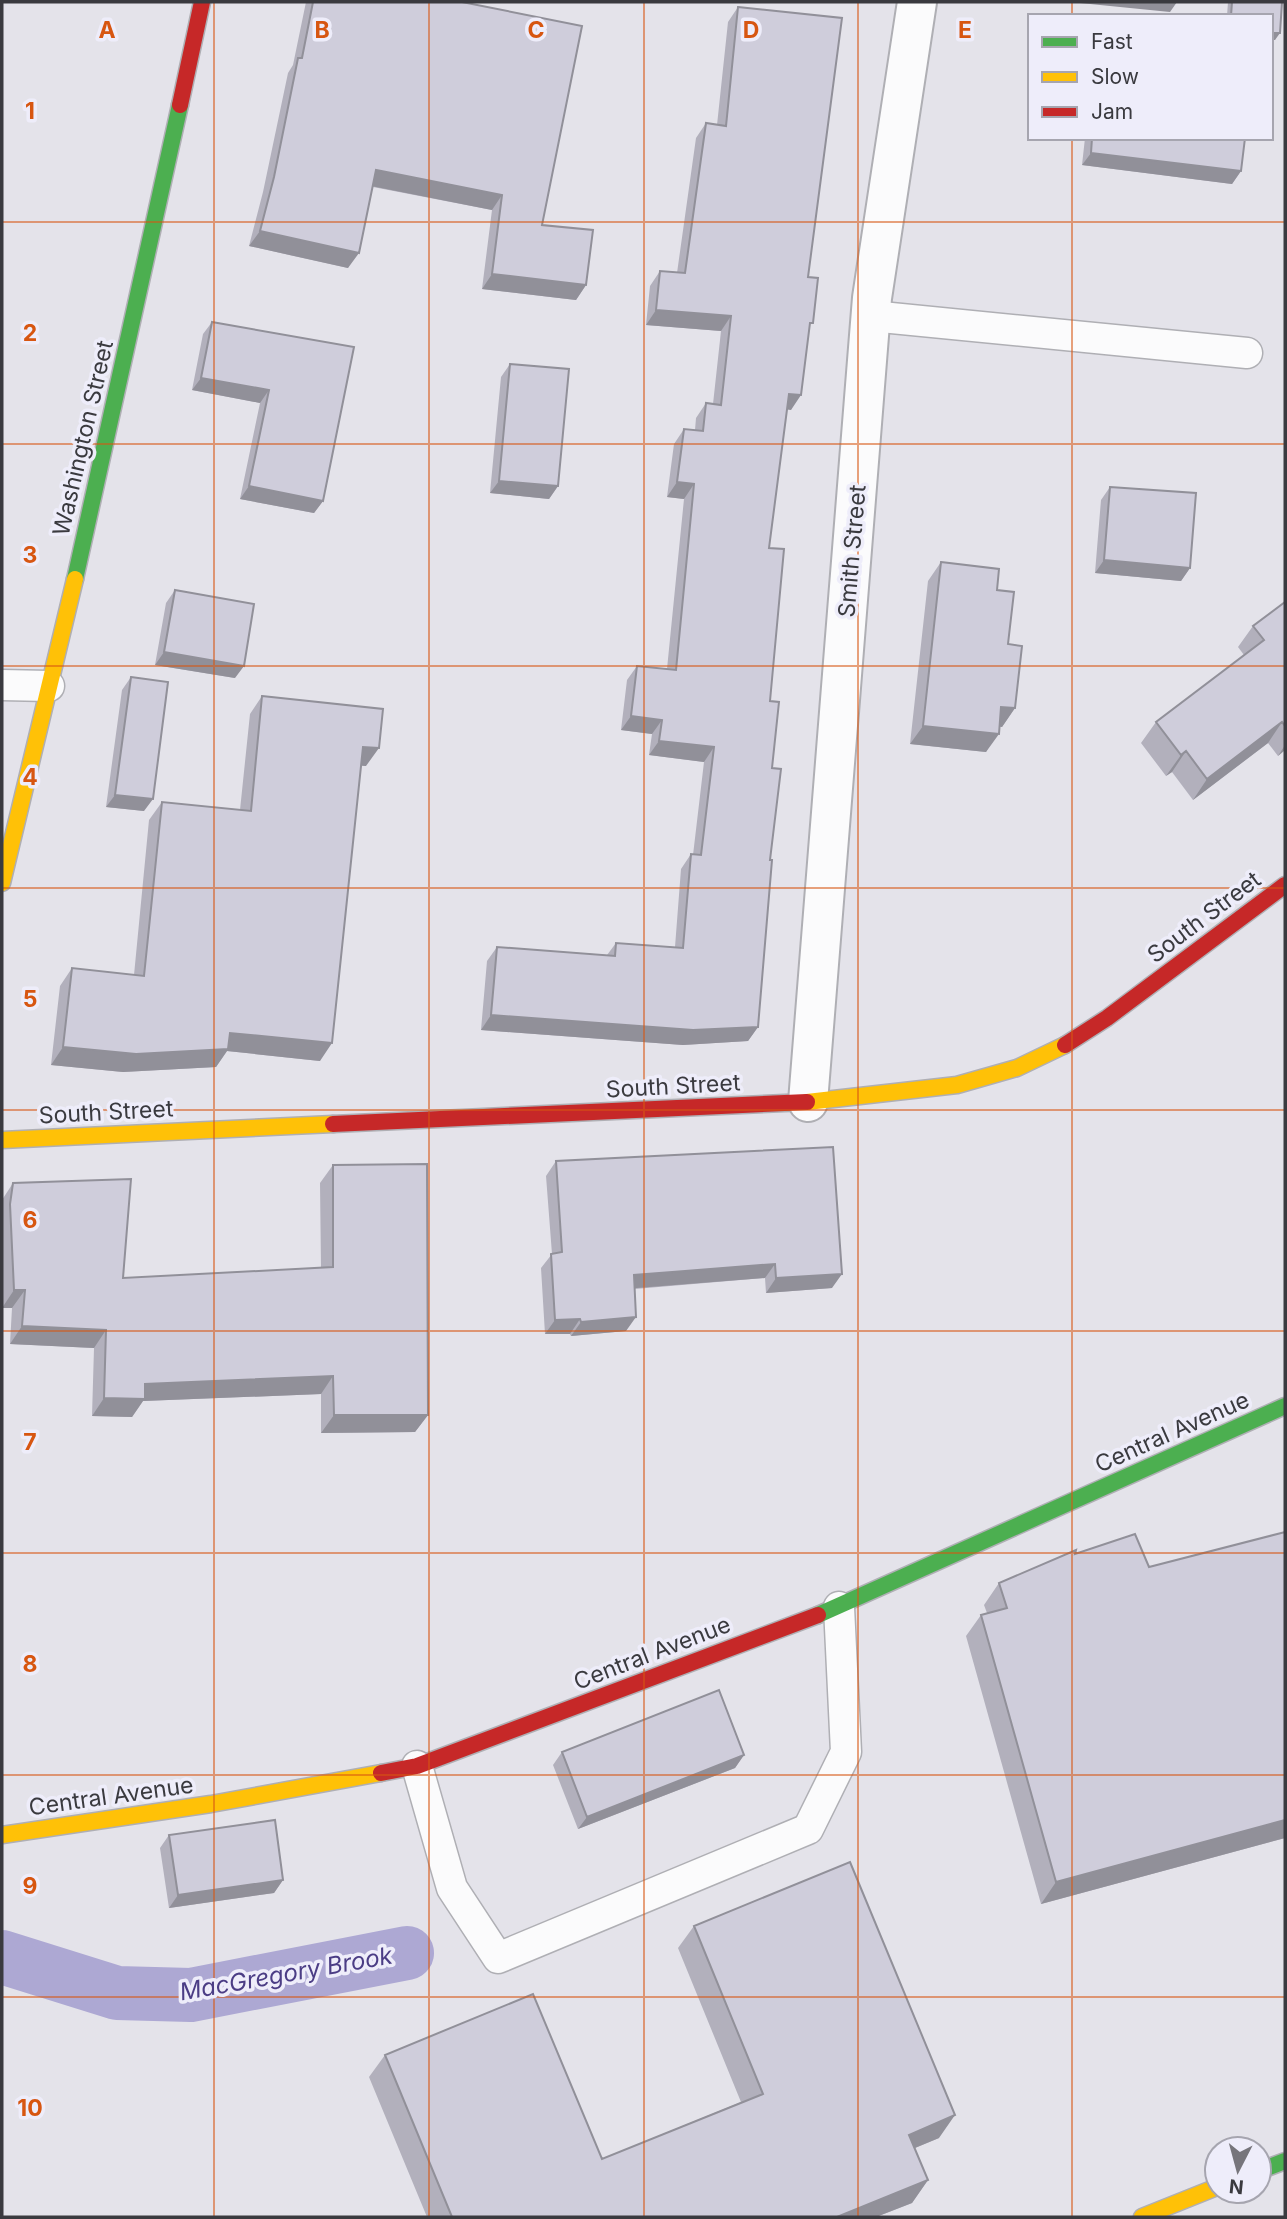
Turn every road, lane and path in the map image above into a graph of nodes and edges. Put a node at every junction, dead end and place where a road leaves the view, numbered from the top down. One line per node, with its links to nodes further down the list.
1 (202, 2): 6 (street, Washington Street)
2 (917, 2): 3 (street, Smith Street)
3 (871, 316): 4 (lane); 9 (street, Smith Street)
4 (1247, 353)
5 (2, 685): 6 (lane)
6 (49, 686): 7 (street, Washington Street)
7 (2, 883)
8 (1285, 885): 9 (street, South Street)
9 (808, 1102): 10 (street, South Street)
10 (2, 1140)
11 (1285, 1406): 12 (street, Central Avenue)
12 (839, 1607): 13 (street, Central Avenue); 13 (lane)
13 (417, 1766): 14 (street, Central Avenue)
14 (2, 1835)
15 (1203, 2193): 16 (street)
16 (1142, 2217)

